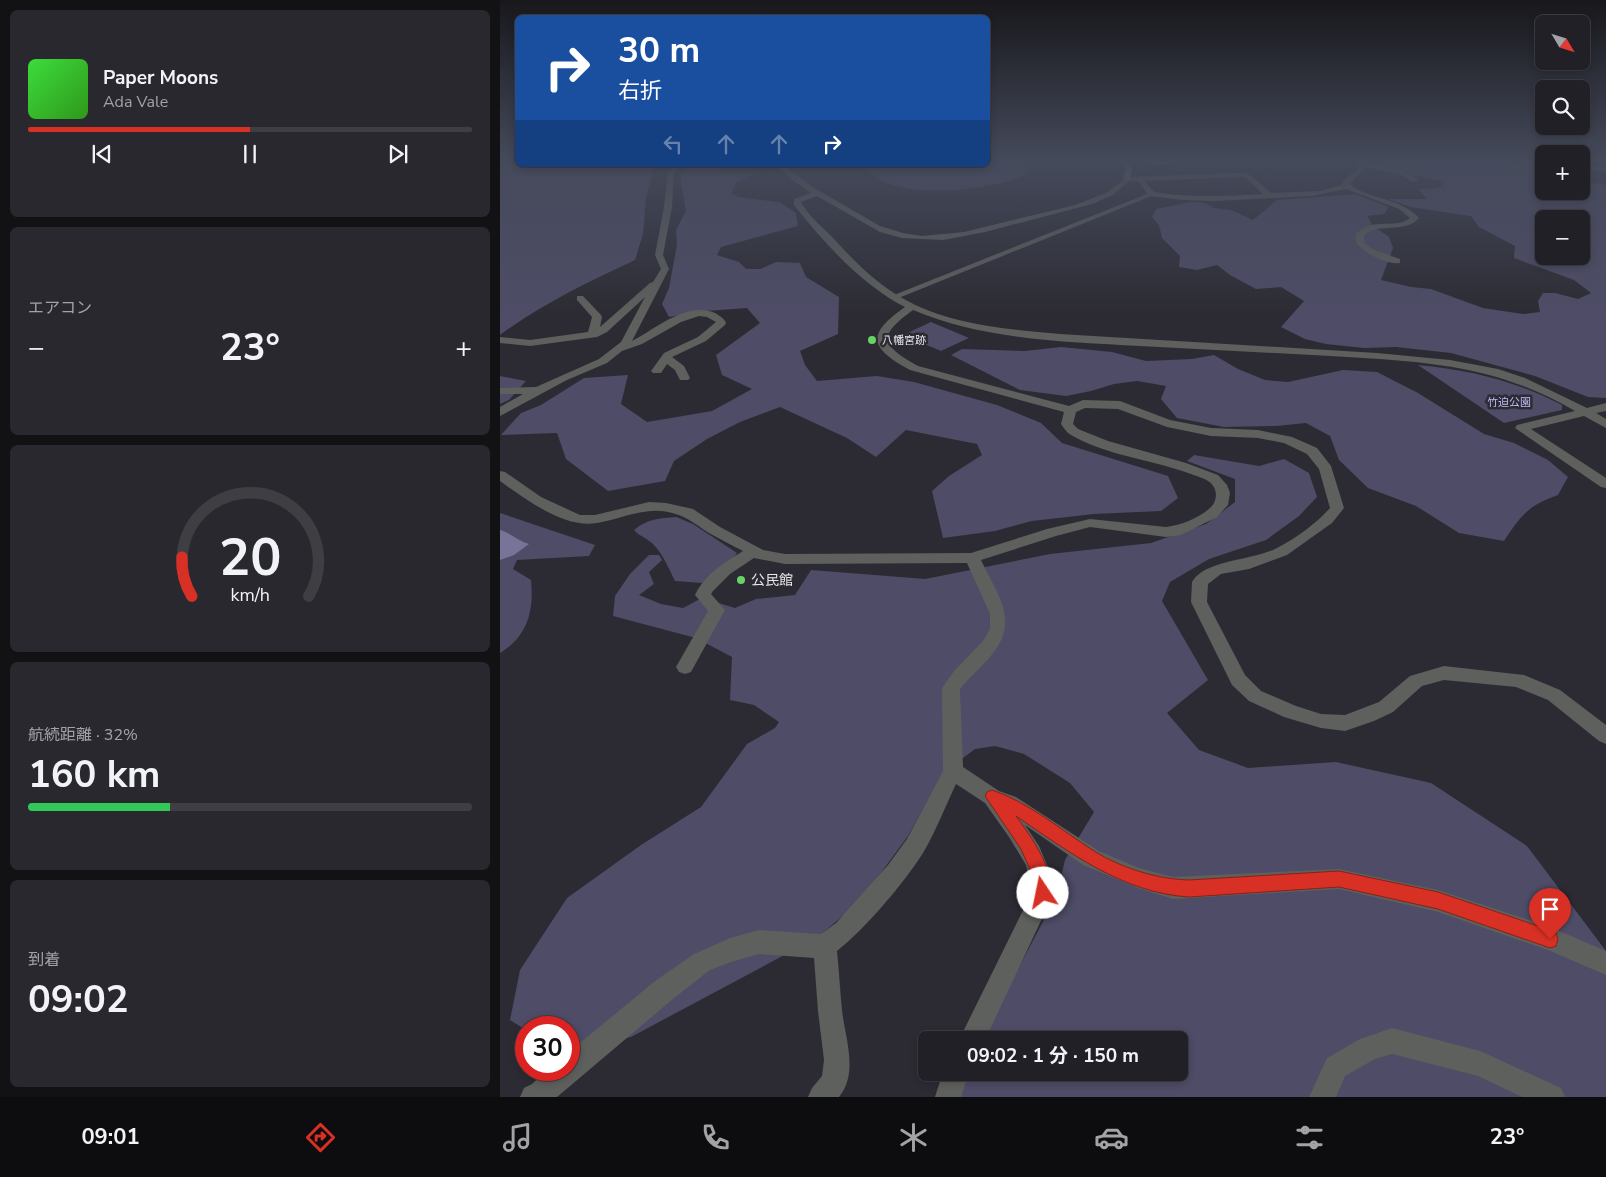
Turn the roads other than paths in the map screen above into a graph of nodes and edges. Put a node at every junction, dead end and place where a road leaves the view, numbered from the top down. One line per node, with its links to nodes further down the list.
1 (667, 212): 8 (street)
2 (805, 212): 9 (street)
3 (851, 212): 4 (street)
4 (1053, 212)
5 (1106, 212): 9 (lane)
6 (1408, 212): 7 (street)
7 (1397, 261)
8 (659, 281): 12 (street); 14 (street)
9 (893, 297): 11 (street)
10 (580, 298): 12 (street)
11 (913, 306): 21 (street); 23 (street)
12 (594, 335): 13 (street)
13 (500, 340)
14 (618, 350): 15 (street); 18 (street)
15 (666, 358): 16 (street); 17 (street)
16 (657, 371)
17 (684, 378)
18 (540, 390): 19 (street); 22 (street)
19 (500, 391)
20 (1606, 407): 23 (street)
21 (1070, 410): 28 (street); 30 (street)
22 (500, 412)
23 (1585, 412): 24 (street); 26 (street)
24 (1606, 424)
25 (500, 475): 27 (street)
26 (1606, 484)
27 (754, 551): 28 (street); 29 (street)
28 (972, 558): 31 (street)
29 (685, 667)
30 (1606, 736)
31 (953, 771): 32 (street); 33 (street)
32 (992, 796): 34 (street); 35 (street)
33 (825, 946): 36 (street); 40 (street)
34 (1606, 963)
35 (976, 1031)
36 (580, 1059)
37 (554, 1081): 39 (street)
38 (953, 1081): 41 (street)
39 (533, 1097)
40 (821, 1097)
41 (948, 1097)
42 (1322, 1097): 43 (street)
43 (1552, 1097)

